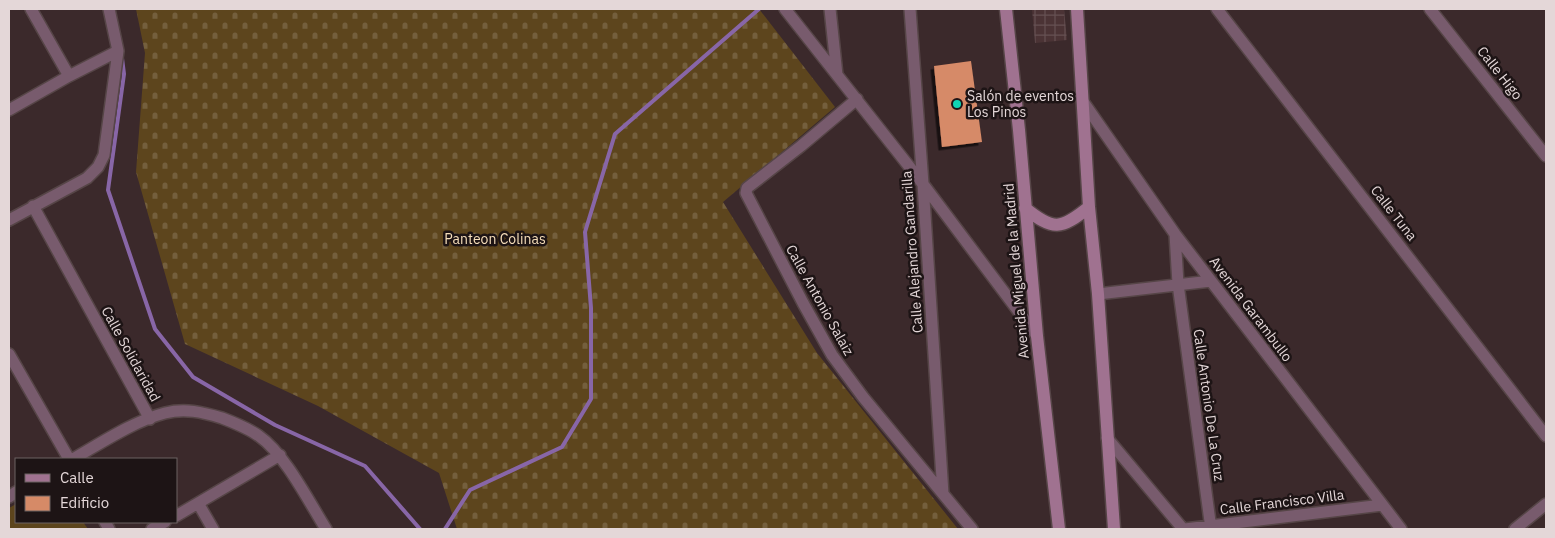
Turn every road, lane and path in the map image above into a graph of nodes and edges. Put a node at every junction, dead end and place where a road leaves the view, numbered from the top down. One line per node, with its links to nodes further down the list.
1 (31, 9): 12 (street)
2 (110, 9): 10 (street)
3 (785, 9): 11 (street)
4 (830, 9): 11 (street)
5 (910, 9): 17 (street, Calle Alejandro Gandarilla)
6 (1006, 9): 20 (main road, Avenida Miguel de la Madrid)
7 (1077, 9): 14 (main road)
8 (1217, 9): 29 (street, Calle Tuna)
9 (1430, 9): 16 (street, Calle Higo)
10 (118, 51): 12 (street); 18 (street)
11 (837, 75): 13 (street)
12 (69, 76): 15 (street)
13 (857, 99): 17 (street); 34 (street, Calle Antonio Salaiz)
14 (1084, 103): 19 (main road); 22 (street, Avenida Garambullo)
15 (9, 110)
16 (1546, 156)
17 (923, 184): 26 (street); 34 (street, Calle Alejandro Gandarilla)
18 (32, 206): 21 (street); 28 (street, Calle Solidaridad)
19 (1089, 207): 20 (main road); 25 (main road)
20 (1025, 208): 26 (main road, Avenida Miguel de la Madrid)
21 (9, 220)
22 (1175, 234): 23 (street, Avenida Garambullo); 24 (street, Calle Antonio De La Cruz)
23 (1211, 282): 24 (street); 37 (street, Avenida Garambullo)
24 (1178, 284): 25 (street); 40 (street, Calle Antonio De La Cruz)
25 (1098, 294): 30 (main road)
26 (1037, 336): 45 (main road, Avenida Miguel de la Madrid)
27 (9, 354): 32 (street)
28 (150, 419): 31 (street, Calle Solidaridad); 33 (street)
29 (1546, 436)
30 (1107, 438): 46 (main road); 47 (street)
31 (280, 455): 35 (street); 43 (street, Calle Solidaridad)
32 (70, 458)
33 (73, 458)
34 (943, 494): 44 (street, Calle Antonio Salaiz)
35 (198, 503): 38 (street); 42 (street)
36 (1546, 504): 49 (street)
37 (1382, 505): 40 (street, Calle Francisco Villa); 48 (street, Avenida Garambullo)
38 (178, 515)
39 (163, 523): 41 (street)
40 (1211, 528): 47 (street, Calle Francisco Villa)
41 (152, 529)
42 (213, 529)
43 (326, 529)
44 (972, 529)
45 (1059, 529)
46 (1114, 529)
47 (1184, 529)
48 (1401, 529)
49 (1515, 529)

